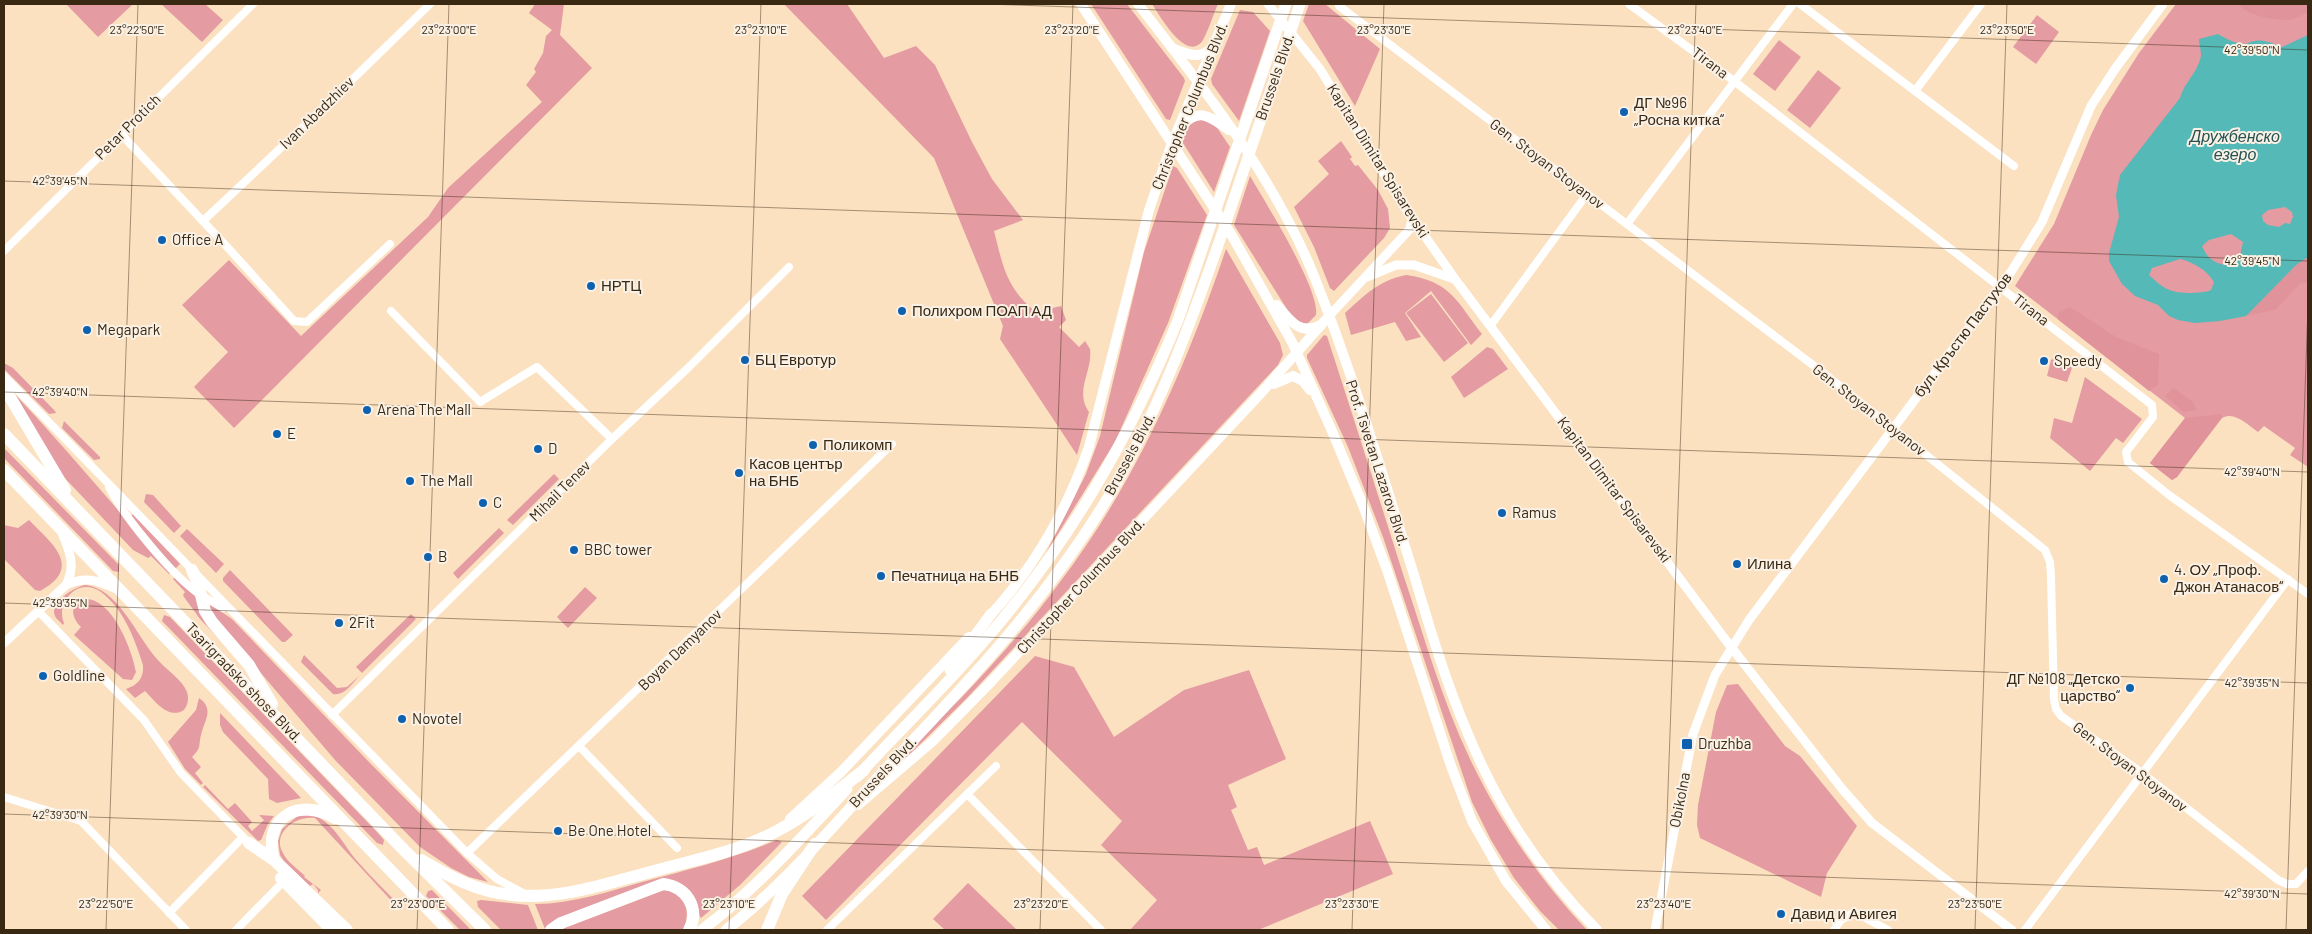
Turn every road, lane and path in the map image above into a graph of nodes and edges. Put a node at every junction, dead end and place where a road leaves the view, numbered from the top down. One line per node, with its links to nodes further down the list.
1 (253, 4): 21 (street, Petar Protich)
2 (430, 4): 27 (street, Ivan Abadzhiev)
3 (1081, 4): 23 (main road, Prof. Tsvetan Lazarov Blvd.)
4 (1138, 4): 16 (main road, Prof. Tsvetan Lazarov Blvd.)
5 (1231, 4): 15 (main road, Christopher Columbus Blvd.)
6 (1268, 4): 26 (street, Kapitan Dimitar Spisarevski)
7 (1286, 4): 64 (main road, Brussels Blvd.)
8 (1300, 4): 73 (main road, Brussels Blvd.)
9 (1629, 4): 17 (street, Tirana)
10 (1793, 4): 17 (street)
11 (1800, 4): 19 (street)
12 (1981, 4): 19 (street)
13 (2163, 4): 34 (street, бул. Кръстю Пастухов)
14 (1339, 5): 25 (street, Gen. Stoyan Stoyanov)
15 (1213, 45): 16 (main road); 18 (main road, Christopher Columbus Blvd.)
16 (1172, 48): 18 (main road, Prof. Tsvetan Lazarov Blvd.)
17 (1734, 81): 28 (street); 34 (street, Tirana)
18 (1198, 82): 20 (main road, Christopher Columbus Blvd.); 22 (main road, Prof. Tsvetan Lazarov Blvd.)
19 (1915, 91): 24 (street)
20 (1178, 129): 22 (main road); 23 (main road, Christopher Columbus Blvd.)
21 (121, 134): 27 (street); 30 (street, Petar Protich)
22 (1234, 134): 37 (main road, Prof. Tsvetan Lazarov Blvd.)
23 (1172, 144): 35 (main road, Prof. Tsvetan Lazarov Blvd.); 60 (main road, Christopher Columbus Blvd.)
24 (2014, 166)
25 (1588, 194): 28 (street, Gen. Stoyan Stoyanov); 39 (street)
26 (1412, 219): 32 (street, Christopher Columbus Blvd.); 33 (street, Kapitan Dimitar Spisarevski)
27 (203, 221): 29 (street)
28 (1627, 224): 45 (street, Gen. Stoyan Stoyanov)
29 (390, 244)
30 (4, 251)
31 (789, 267): 47 (street, Mihail Tenev)
32 (1364, 278): 33 (street); 37 (street, Christopher Columbus Blvd.)
33 (1455, 279): 39 (street, Kapitan Dimitar Spisarevski)
34 (2000, 287): 45 (street, бул. Кръстю Пастухов); 54 (street, Tirana)
35 (1264, 289): 38 (main road); 40 (main road, Prof. Tsvetan Lazarov Blvd.)
36 (391, 311): 47 (street)
37 (1329, 316): 38 (main road, Christopher Columbus Blvd.); 100 (main road, Prof. Tsvetan Lazarov Blvd.)
38 (1321, 325): 40 (main road, Christopher Columbus Blvd.)
39 (1491, 325): 63 (street, Kapitan Dimitar Spisarevski)
40 (1297, 353): 43 (main road, Christopher Columbus Blvd.); 44 (main road, Prof. Tsvetan Lazarov Blvd.)
41 (4, 376): 50 (street)
42 (4, 387): 51 (highway)
43 (1261, 393): 44 (main road); 73 (main road, Christopher Columbus Blvd.)
44 (1318, 399): 99 (main road, Prof. Tsvetan Lazarov Blvd.)
45 (1893, 428): 63 (street, бул. Кръстю Пастухов); 70 (street, Gen. Stoyan Stoyanov)
46 (4, 434): 51 (highway, Tsarigradsko shose Blvd.)
47 (612, 439): 65 (street, Mihail Tenev)
48 (892, 444): 67 (street, Boyan Damyanov)
49 (4, 470): 52 (highway, Tsarigradsko shose Blvd.)
50 (105, 480): 53 (street); 58 (street)
51 (75, 508): 66 (highway, Tsarigradsko shose Blvd.)
52 (58, 527): 55 (street); 56 (highway, Tsarigradsko shose Blvd.)
53 (192, 570): 58 (highway); 61 (street)
54 (2288, 579): 57 (street, Tirana); 70 (street)
55 (66, 585): 56 (street); 59 (street)
56 (122, 592): 74 (highway, Tsarigradsko shose Blvd.)
57 (2308, 594)
58 (200, 595): 61 (street); 66 (highway)
59 (38, 612): 62 (street); 76 (street)
60 (991, 614): 64 (main road); 75 (main road, Christopher Columbus Blvd.)
61 (240, 621): 65 (street)
62 (4, 642)
63 (1731, 647): 101 (street, Obikolna); 104 (street, Kapitan Dimitar Spisarevski)
64 (928, 702): 69 (main road)
65 (332, 715): 80 (street)
66 (284, 723): 79 (highway, Tsarigradsko shose Blvd.)
67 (579, 746): 78 (street); 80 (street, Boyan Damyanov)
68 (996, 766): 71 (street)
69 (864, 770): 75 (highway); 94 (main road)
70 (2142, 773): 82 (street, Gen. Stoyan Stoyanov); 105 (street)
71 (967, 794): 97 (street); 98 (street)
72 (4, 798): 85 (street)
73 (830, 828): 77 (main road, Christopher Columbus Blvd.)
74 (353, 832): 81 (highway); 90 (highway, Tsarigradsko shose Blvd.)
75 (774, 833): 84 (highway)
76 (246, 840): 81 (highway); 83 (highway); 85 (street)
77 (815, 844): 95 (main road, Christopher Columbus Blvd.); 96 (highway)
78 (677, 848)
79 (403, 849): 84 (highway); 91 (highway, Tsarigradsko shose Blvd.)
80 (467, 853): 84 (street)
81 (274, 860): 89 (highway)
82 (2308, 871)
83 (284, 881): 87 (street); 88 (highway)
84 (532, 896)
85 (169, 913): 86 (street)
86 (186, 930)
87 (236, 930)
88 (332, 930)
89 (347, 930)
90 (448, 930)
91 (485, 930)
92 (551, 930): 93 (highway)
93 (689, 930)
94 (702, 930)
95 (726, 930)
96 (767, 930)
97 (827, 930)
98 (1101, 930)
99 (1546, 930)
100 (1597, 930)
101 (1655, 930)
102 (1834, 930): 103 (street)
103 (1888, 930)
104 (2012, 930)
105 (2025, 930)

